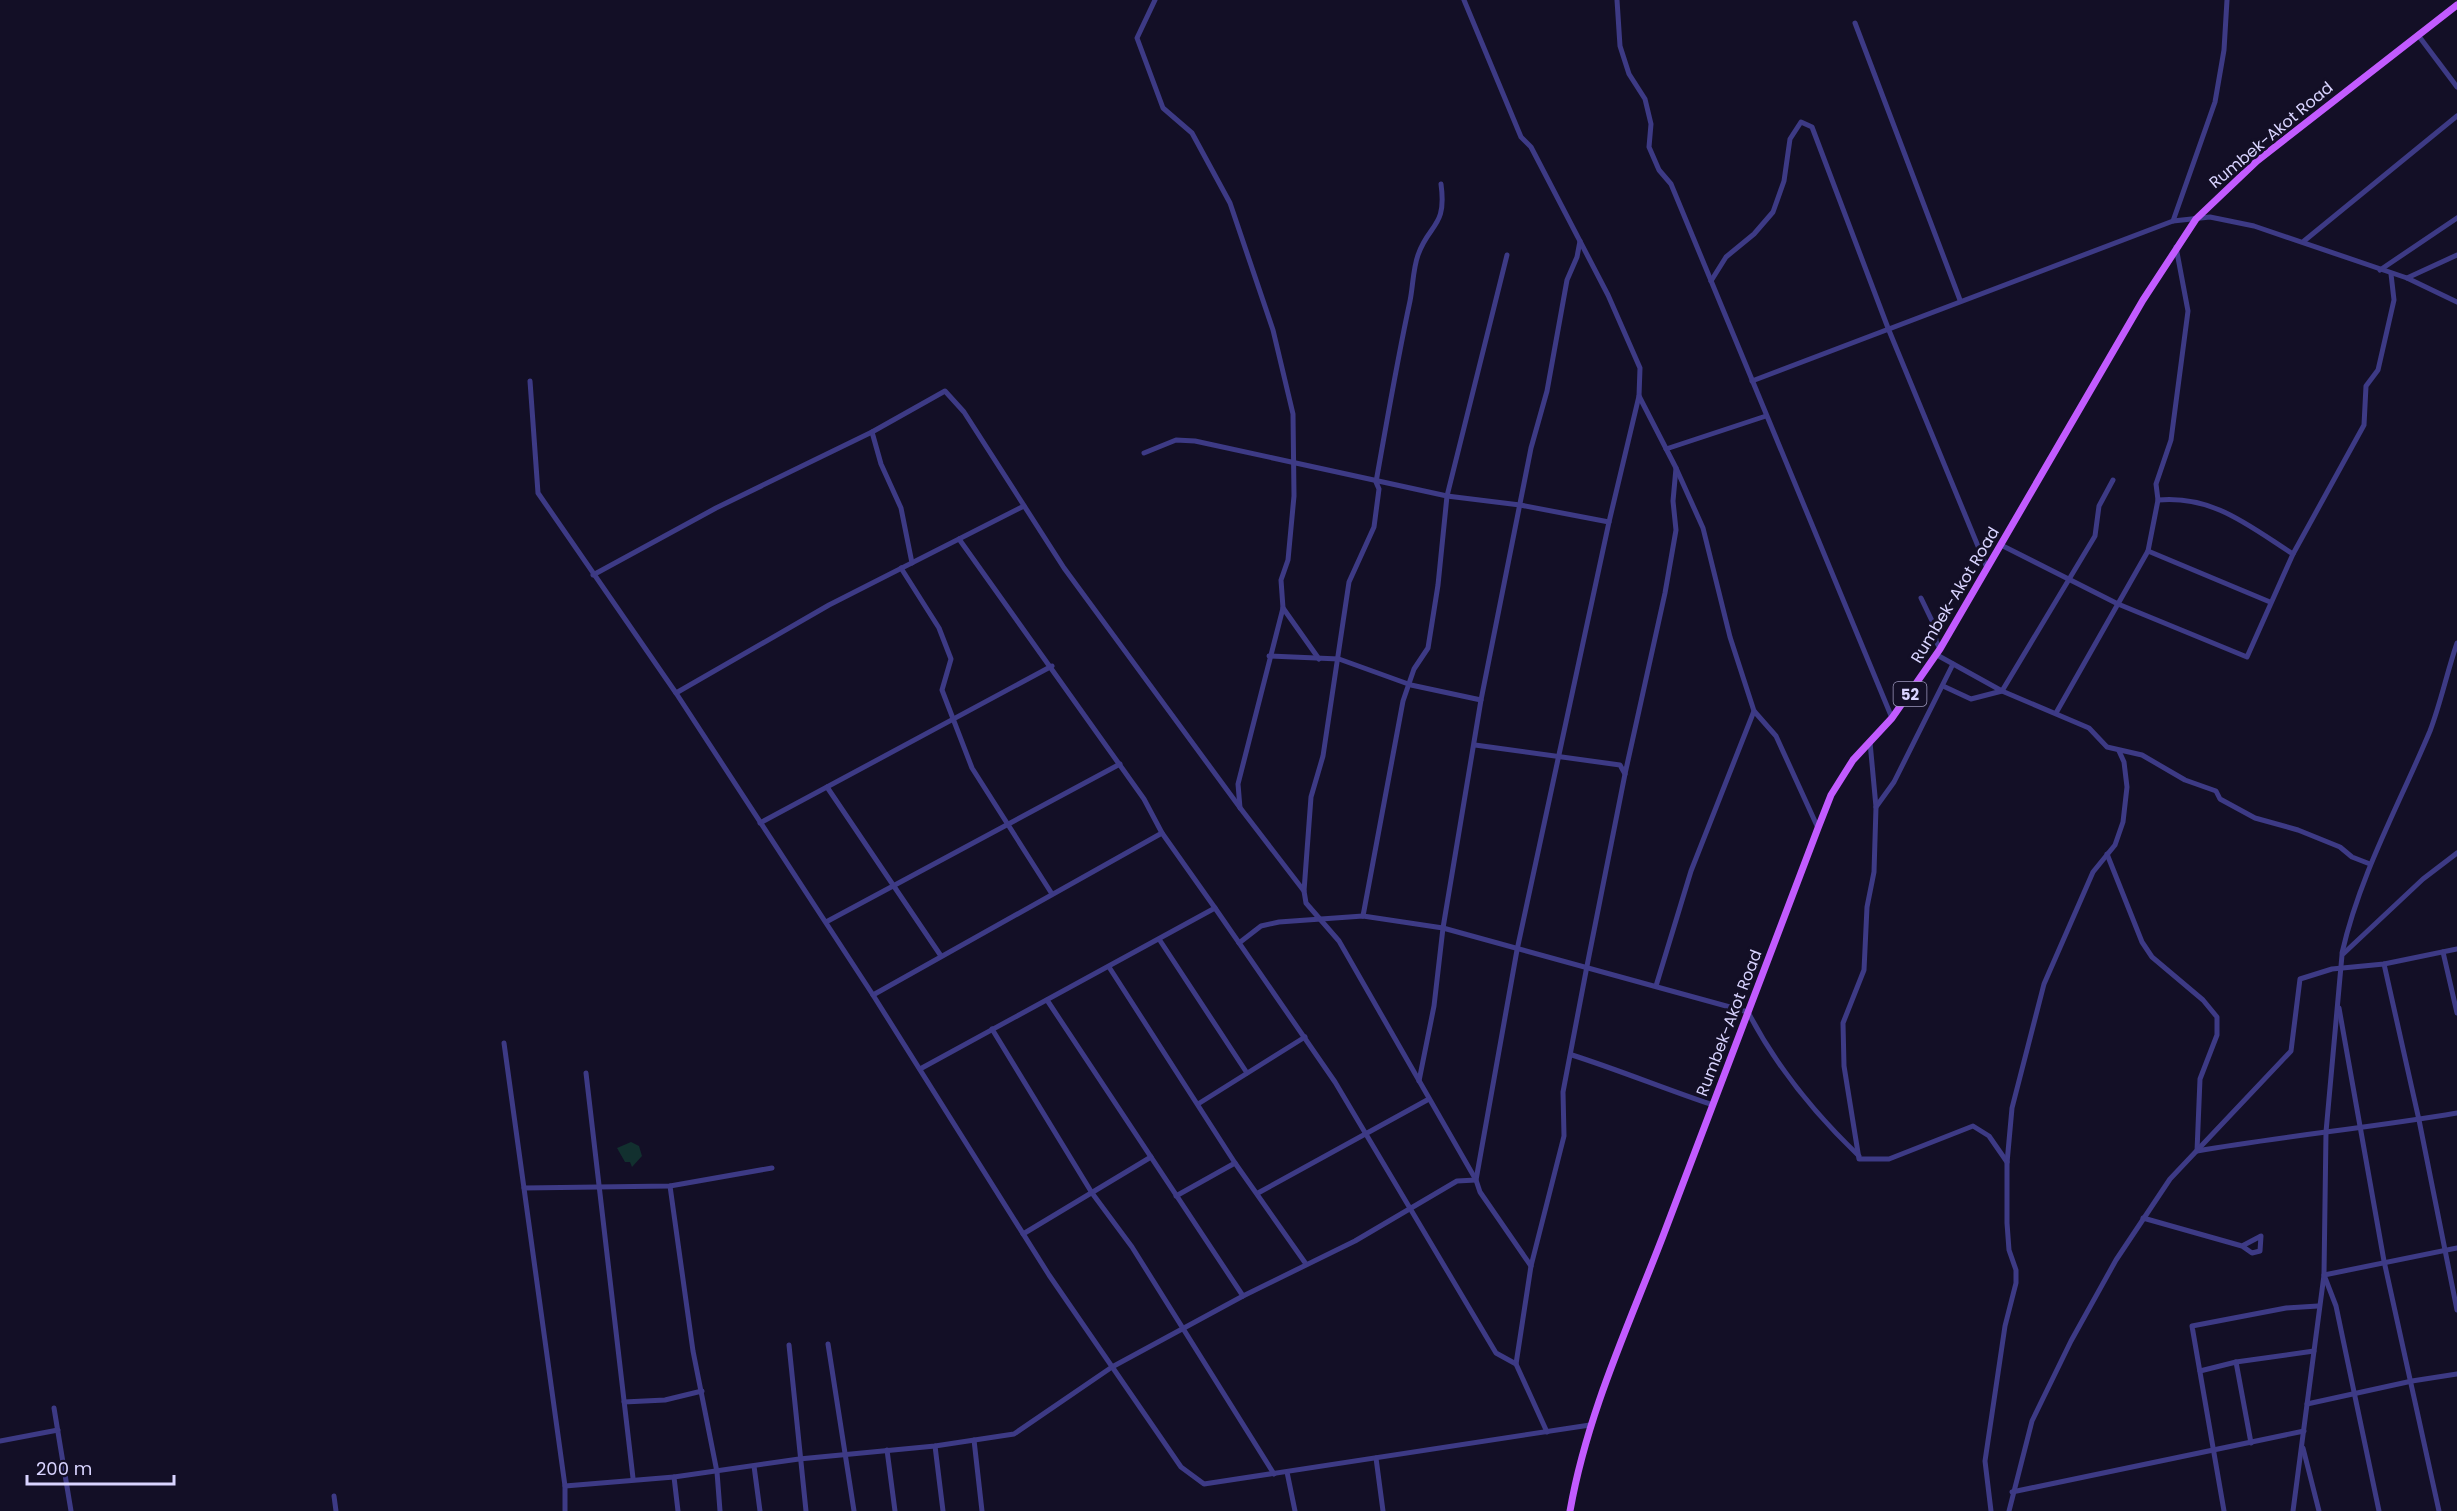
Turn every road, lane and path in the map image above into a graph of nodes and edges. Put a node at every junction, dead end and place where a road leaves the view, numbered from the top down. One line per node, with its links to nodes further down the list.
1 (1155, 0): 33 (street)
2 (1464, 0): 14 (street)
3 (1617, 0): 22 (street)
4 (2227, 0): 13 (street)
5 (2457, 5): 7 (main road, Rumbek-Akot Road / 52)
6 (1855, 24): 23 (street)
7 (2418, 35): 8 (street); 12 (main road, Rumbek-Akot Road / 52)
8 (2457, 87)
9 (2457, 116): 15 (street)
10 (1442, 184): 36 (street)
11 (2457, 218): 19 (street)
12 (2196, 219): 13 (street); 15 (street); 16 (main road, Rumbek-Akot Road / 52)
13 (2172, 221): 23 (street)
14 (1580, 241): 28 (street); 39 (street)
15 (2304, 241): 19 (street)
16 (2176, 246): 38 (street); 43 (main road, Rumbek-Akot Road / 52)
17 (1507, 255): 37 (street)
18 (2457, 255): 21 (street)
19 (2380, 270): 20 (street)
20 (2391, 274): 21 (street); 45 (street)
21 (2407, 278): 24 (street)
22 (1711, 281): 25 (street); 27 (street)
23 (1960, 300): 25 (street)
24 (2457, 302)
25 (1888, 328): 27 (street); 48 (street)
26 (530, 381): 49 (street)
27 (1752, 381): 29 (street)
28 (1639, 396): 31 (street); 41 (street)
29 (1766, 416): 31 (street); 69 (street)
30 (872, 432): 40 (street); 46 (street); 49 (street)
31 (1666, 449): 34 (street)
32 (1144, 453): 33 (street)
33 (1294, 462): 36 (street); 54 (street)
34 (1676, 468): 67 (street); 76 (street)
35 (2113, 480): 50 (street)
36 (1376, 482): 37 (street); 59 (street)
37 (1447, 496): 39 (street); 62 (street)
38 (2158, 500): 44 (street); 45 (street)
39 (1520, 505): 41 (street); 66 (street)
40 (1024, 506): 42 (street); 79 (street)
41 (1609, 522): 74 (street)
42 (959, 539): 46 (street); 61 (street)
43 (2001, 544): 48 (main road, Rumbek-Akot Road / 52); 50 (street)
44 (2148, 551): 52 (street); 53 (street)
45 (2293, 554): 52 (street)
46 (912, 563): 47 (street)
47 (902, 568): 65 (street); 70 (street)
48 (1988, 568): 56 (main road, Rumbek-Akot Road / 52)
49 (593, 575): 65 (street)
50 (2067, 580): 53 (street); 64 (street)
51 (1921, 598): 56 (street)
52 (2270, 603): 53 (street)
53 (2118, 604): 68 (street)
54 (1283, 608): 57 (street); 58 (street)
55 (2457, 643): 86 (street)
56 (1938, 652): 60 (street); 69 (main road, Rumbek-Akot Road / 52)
57 (1269, 656): 58 (street); 79 (street)
58 (1319, 659): 59 (street)
59 (1339, 659): 62 (street); 88 (street)
60 (1953, 664): 63 (street); 64 (street)
61 (1052, 666): 70 (street); 75 (street)
62 (1411, 685): 66 (street); 91 (street)
63 (1943, 686): 64 (street); 78 (street)
64 (2002, 691): 68 (street)
65 (676, 693): 80 (street)
66 (1481, 700): 72 (street)
67 (1754, 711): 82 (street); 106 (street)
68 (2056, 713): 73 (street)
69 (1892, 718): 71 (main road, Rumbek-Akot Road / 52)
70 (952, 720): 77 (street); 81 (street)
71 (1870, 742): 78 (street); 82 (main road, Rumbek-Akot Road / 52)
72 (1474, 745): 74 (street); 94 (street)
73 (2119, 751): 85 (street); 86 (street)
74 (1559, 758): 76 (street); 98 (street)
75 (1120, 764): 81 (street); 83 (street)
76 (1625, 774): 103 (street)
77 (827, 787): 80 (street); 87 (street)
78 (1876, 807): 129 (street)
79 (1241, 809): 88 (street)
80 (760, 824): 93 (street)
81 (1010, 824): 87 (street); 89 (street)
82 (1818, 828): 110 (main road, Rumbek-Akot Road / 52)
83 (1162, 833): 89 (street); 90 (street)
84 (2457, 853): 100 (street)
85 (2107, 854): 128 (street); 132 (street)
86 (2370, 864): 100 (street)
87 (892, 886): 93 (street); 101 (street)
88 (1304, 891): 92 (street)
89 (1053, 894): 101 (street)
90 (1215, 908): 95 (street); 96 (street)
91 (1363, 916): 92 (street); 94 (street)
92 (1319, 918): 96 (street); 119 (street)
93 (826, 922): 107 (street)
94 (1443, 928): 98 (street); 119 (street)
95 (1159, 939): 104 (street); 118 (street)
96 (1239, 943): 113 (street)
97 (2457, 949): 99 (street)
98 (1517, 950): 103 (street); 134 (street)
99 (2443, 952): 102 (street); 111 (street)
100 (2342, 955): 105 (street)
101 (941, 956): 107 (street)
102 (2384, 964): 105 (street); 124 (street)
103 (1587, 966): 106 (street); 115 (street)
104 (1109, 967): 108 (street); 121 (street)
105 (2339, 970): 109 (street); 128 (street)
106 (1656, 986): 110 (street)
107 (873, 995): 116 (street)
108 (1047, 1000): 112 (street); 130 (street)
109 (2337, 1001): 125 (street); 126 (street)
110 (1748, 1012): 122 (main road, Rumbek-Akot Road / 52); 129 (street)
111 (2457, 1013)
112 (992, 1029): 116 (street); 138 (street)
113 (1305, 1037): 118 (street); 127 (street)
114 (504, 1043): 136 (street)
115 (1572, 1055): 122 (street); 149 (street)
116 (920, 1069): 143 (street)
117 (586, 1073): 137 (street)
118 (1247, 1073): 121 (street)
119 (1419, 1081): 120 (street)
120 (1429, 1099): 127 (street); 134 (street)
121 (1198, 1104): 131 (street)
122 (1713, 1105): 169 (main road, Rumbek-Akot Road / 52)
123 (2457, 1113): 124 (street)
124 (2419, 1120): 125 (street); 146 (street)
125 (2361, 1129): 126 (street); 147 (street)
126 (2326, 1132): 128 (street); 150 (street)
127 (1366, 1133): 139 (street); 141 (street)
128 (2197, 1151): 142 (street)
129 (1859, 1156): 132 (street)
130 (1151, 1157): 138 (street); 140 (street)
131 (1236, 1163): 139 (street); 140 (street)
132 (2007, 1163): 206 (street)
133 (772, 1168): 135 (street)
134 (1476, 1180): 141 (street); 149 (street)
135 (670, 1186): 137 (street); 164 (street)
136 (524, 1188): 137 (street); 189 (street)
137 (599, 1188): 166 (street)
138 (1092, 1193): 143 (street); 154 (street)
139 (1258, 1193): 148 (street)
140 (1176, 1197): 151 (street)
141 (1410, 1206): 148 (street); 159 (street)
142 (2143, 1218): 144 (street); 190 (street)
143 (1023, 1234): 160 (street)
144 (2242, 1246)
145 (2457, 1248): 146 (street)
146 (2445, 1250): 147 (street); 153 (street)
147 (2384, 1261): 150 (street); 163 (street)
148 (1306, 1264): 151 (street)
149 (1531, 1266): 159 (street)
150 (2324, 1275): 152 (street); 165 (street)
151 (1243, 1296): 154 (street)
152 (2318, 1306): 157 (street); 161 (street)
153 (2457, 1310)
154 (1181, 1329): 160 (street); 186 (street)
155 (828, 1344): 180 (street)
156 (789, 1345): 182 (street)
157 (2314, 1351): 158 (street); 167 (street)
158 (2236, 1362): 161 (street); 175 (street)
159 (1516, 1364): 172 (street)
160 (1112, 1367): 173 (street); 186 (street)
161 (2200, 1371): 179 (street)
162 (2457, 1374): 163 (street)
163 (2412, 1381): 165 (street); 212 (street)
164 (702, 1391): 166 (street); 184 (street)
165 (2355, 1393): 167 (street); 211 (street)
166 (624, 1402): 188 (street)
167 (2307, 1404): 171 (street)
168 (54, 1408): 170 (street)
169 (1590, 1425): 172 (street); 205 (main road, Rumbek-Akot Road / 52)
170 (58, 1430): 174 (street); 192 (street)
171 (2304, 1431): 175 (street); 177 (street)
172 (1547, 1432): 181 (street)
173 (974, 1440): 176 (street); 202 (street)
174 (0, 1441)
175 (2251, 1443): 179 (street)
176 (935, 1446): 178 (street); 201 (street)
177 (2303, 1446): 209 (street); 210 (street)
178 (887, 1450): 180 (street); 200 (street)
179 (2215, 1450): 190 (street); 208 (street)
180 (847, 1453): 182 (street); 199 (street)
181 (1376, 1458): 185 (street); 204 (street)
182 (799, 1459): 183 (street); 198 (street)
183 (754, 1466): 184 (street); 197 (street)
184 (717, 1472): 187 (street); 196 (street)
185 (1287, 1472): 186 (street); 203 (street)
186 (1274, 1474)
187 (674, 1477): 188 (street); 195 (street)
188 (633, 1479): 189 (street)
189 (565, 1486): 194 (street)
190 (2012, 1492): 207 (street)
191 (334, 1496): 193 (street)
192 (71, 1511)
193 (336, 1511)
194 (565, 1511)
195 (678, 1511)
196 (720, 1511)
197 (760, 1511)
198 (806, 1511)
199 (854, 1511)
200 (895, 1511)
201 (943, 1511)
202 (982, 1511)
203 (1295, 1511)
204 (1383, 1511)
205 (1570, 1511)
206 (1991, 1511)
207 (2009, 1511)
208 (2224, 1511)
209 (2293, 1511)
210 (2319, 1511)
211 (2379, 1511)
212 (2439, 1511)

